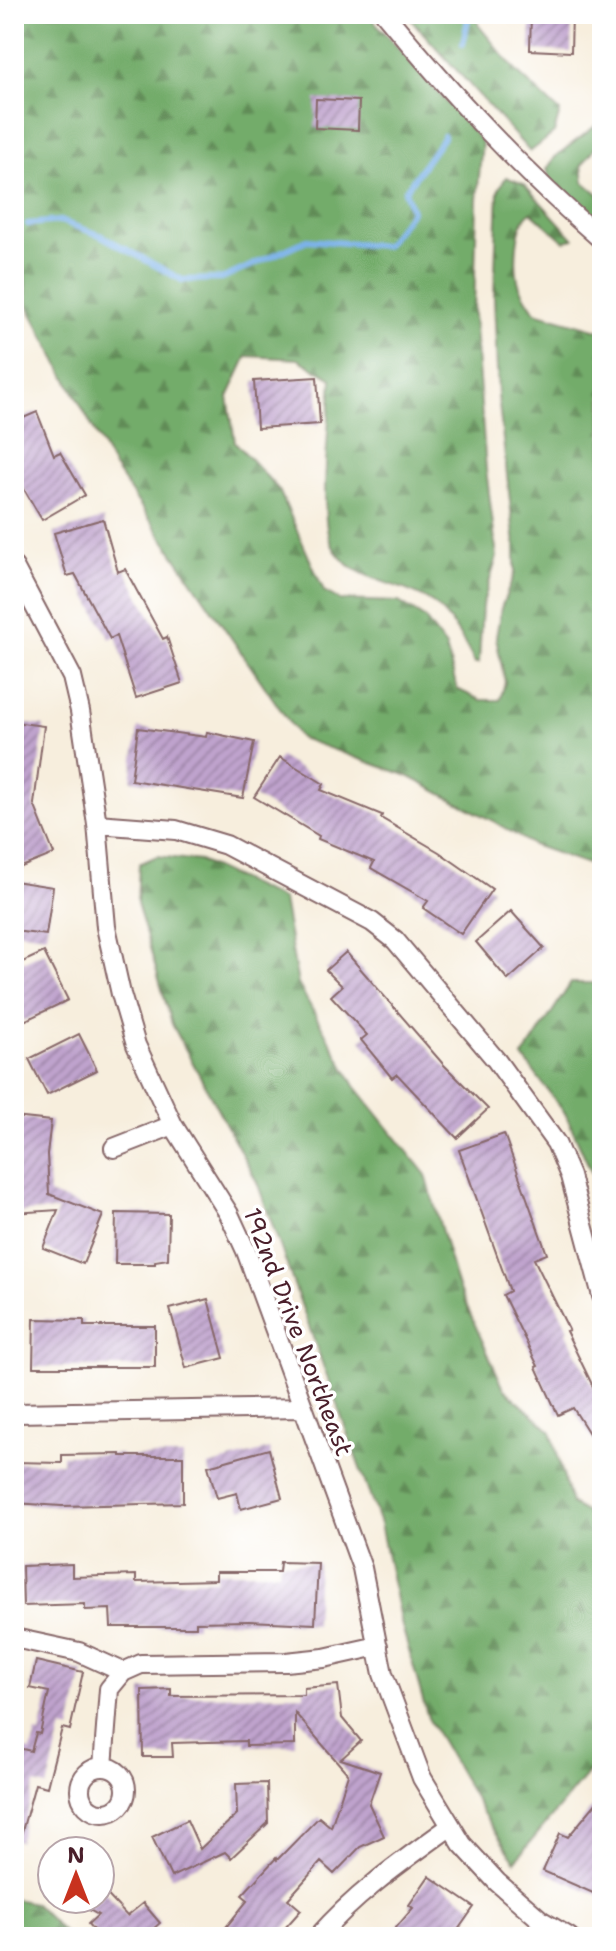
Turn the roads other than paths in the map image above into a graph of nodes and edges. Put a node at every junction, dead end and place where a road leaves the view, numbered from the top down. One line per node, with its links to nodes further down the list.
1 (385, 14): 2 (street)
2 (602, 240)
3 (14, 567): 4 (street, 192nd Drive Northeast)
4 (97, 824): 5 (street, 192nd Drive Northeast); 7 (street)
5 (173, 1125): 6 (street); 8 (street, 192nd Drive Northeast)
6 (114, 1148)
7 (602, 1296)
8 (303, 1408): 9 (street); 11 (street, 192nd Drive Northeast)
9 (14, 1413)
10 (14, 1638): 12 (street)
11 (378, 1646): 12 (street); 14 (street, 192nd Drive Northeast)
12 (123, 1672): 13 (street)
13 (103, 1767)
14 (451, 1826): 15 (street); 16 (street, 192nd Drive Northeast)
15 (318, 1937)
16 (569, 1937)

